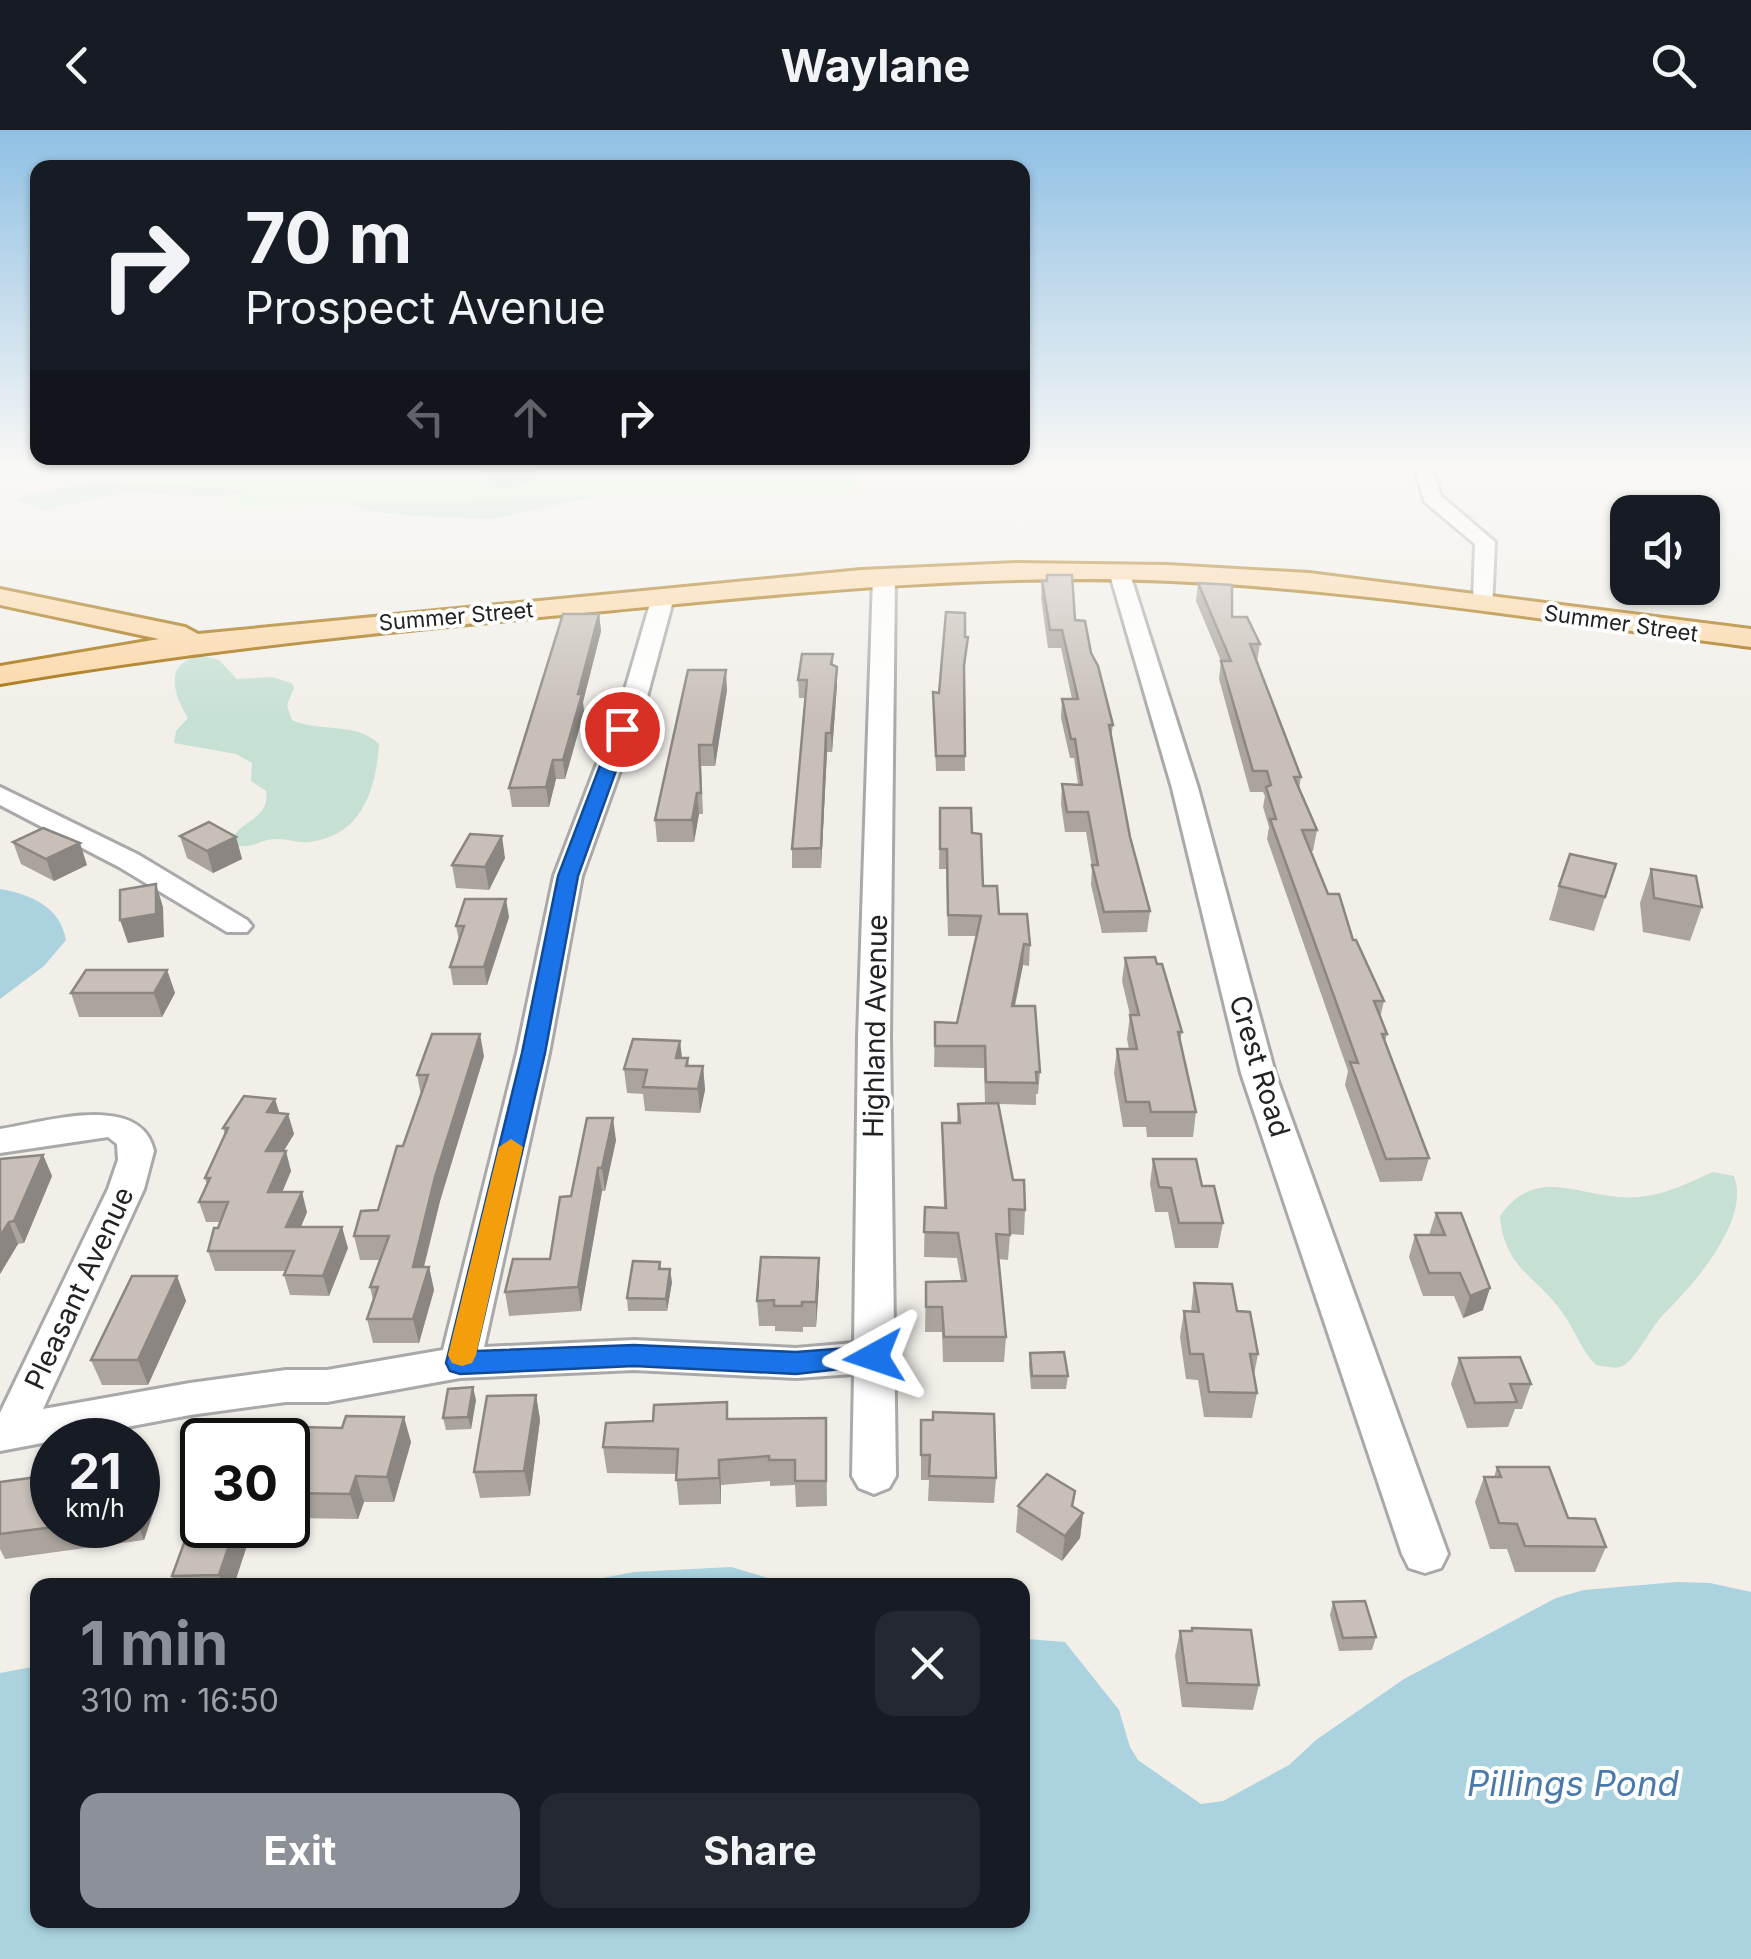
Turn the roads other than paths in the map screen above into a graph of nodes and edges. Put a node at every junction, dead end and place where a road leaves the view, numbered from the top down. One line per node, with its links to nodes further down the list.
1 (1486, 550): 6 (street)
2 (1119, 571): 3 (main road, Summer Street); 6 (main road, Summer Street); 17 (street, Crest Road)
3 (884, 577): 5 (main road, Summer Street); 13 (street, Highland Avenue)
4 (0, 597): 8 (main road)
5 (663, 597): 8 (main road, Summer Street); 14 (street)
6 (1484, 603): 7 (main road, Summer Street)
7 (1751, 638)
8 (206, 642): 9 (main road, Summer Street)
9 (0, 675)
10 (0, 795): 11 (street)
11 (237, 926)
12 (0, 1141): 15 (street, Pleasant Avenue)
13 (874, 1357): 14 (street); 16 (street, Highland Avenue)
14 (460, 1363): 15 (street)
15 (7, 1431)
16 (874, 1476)
17 (1424, 1554)

